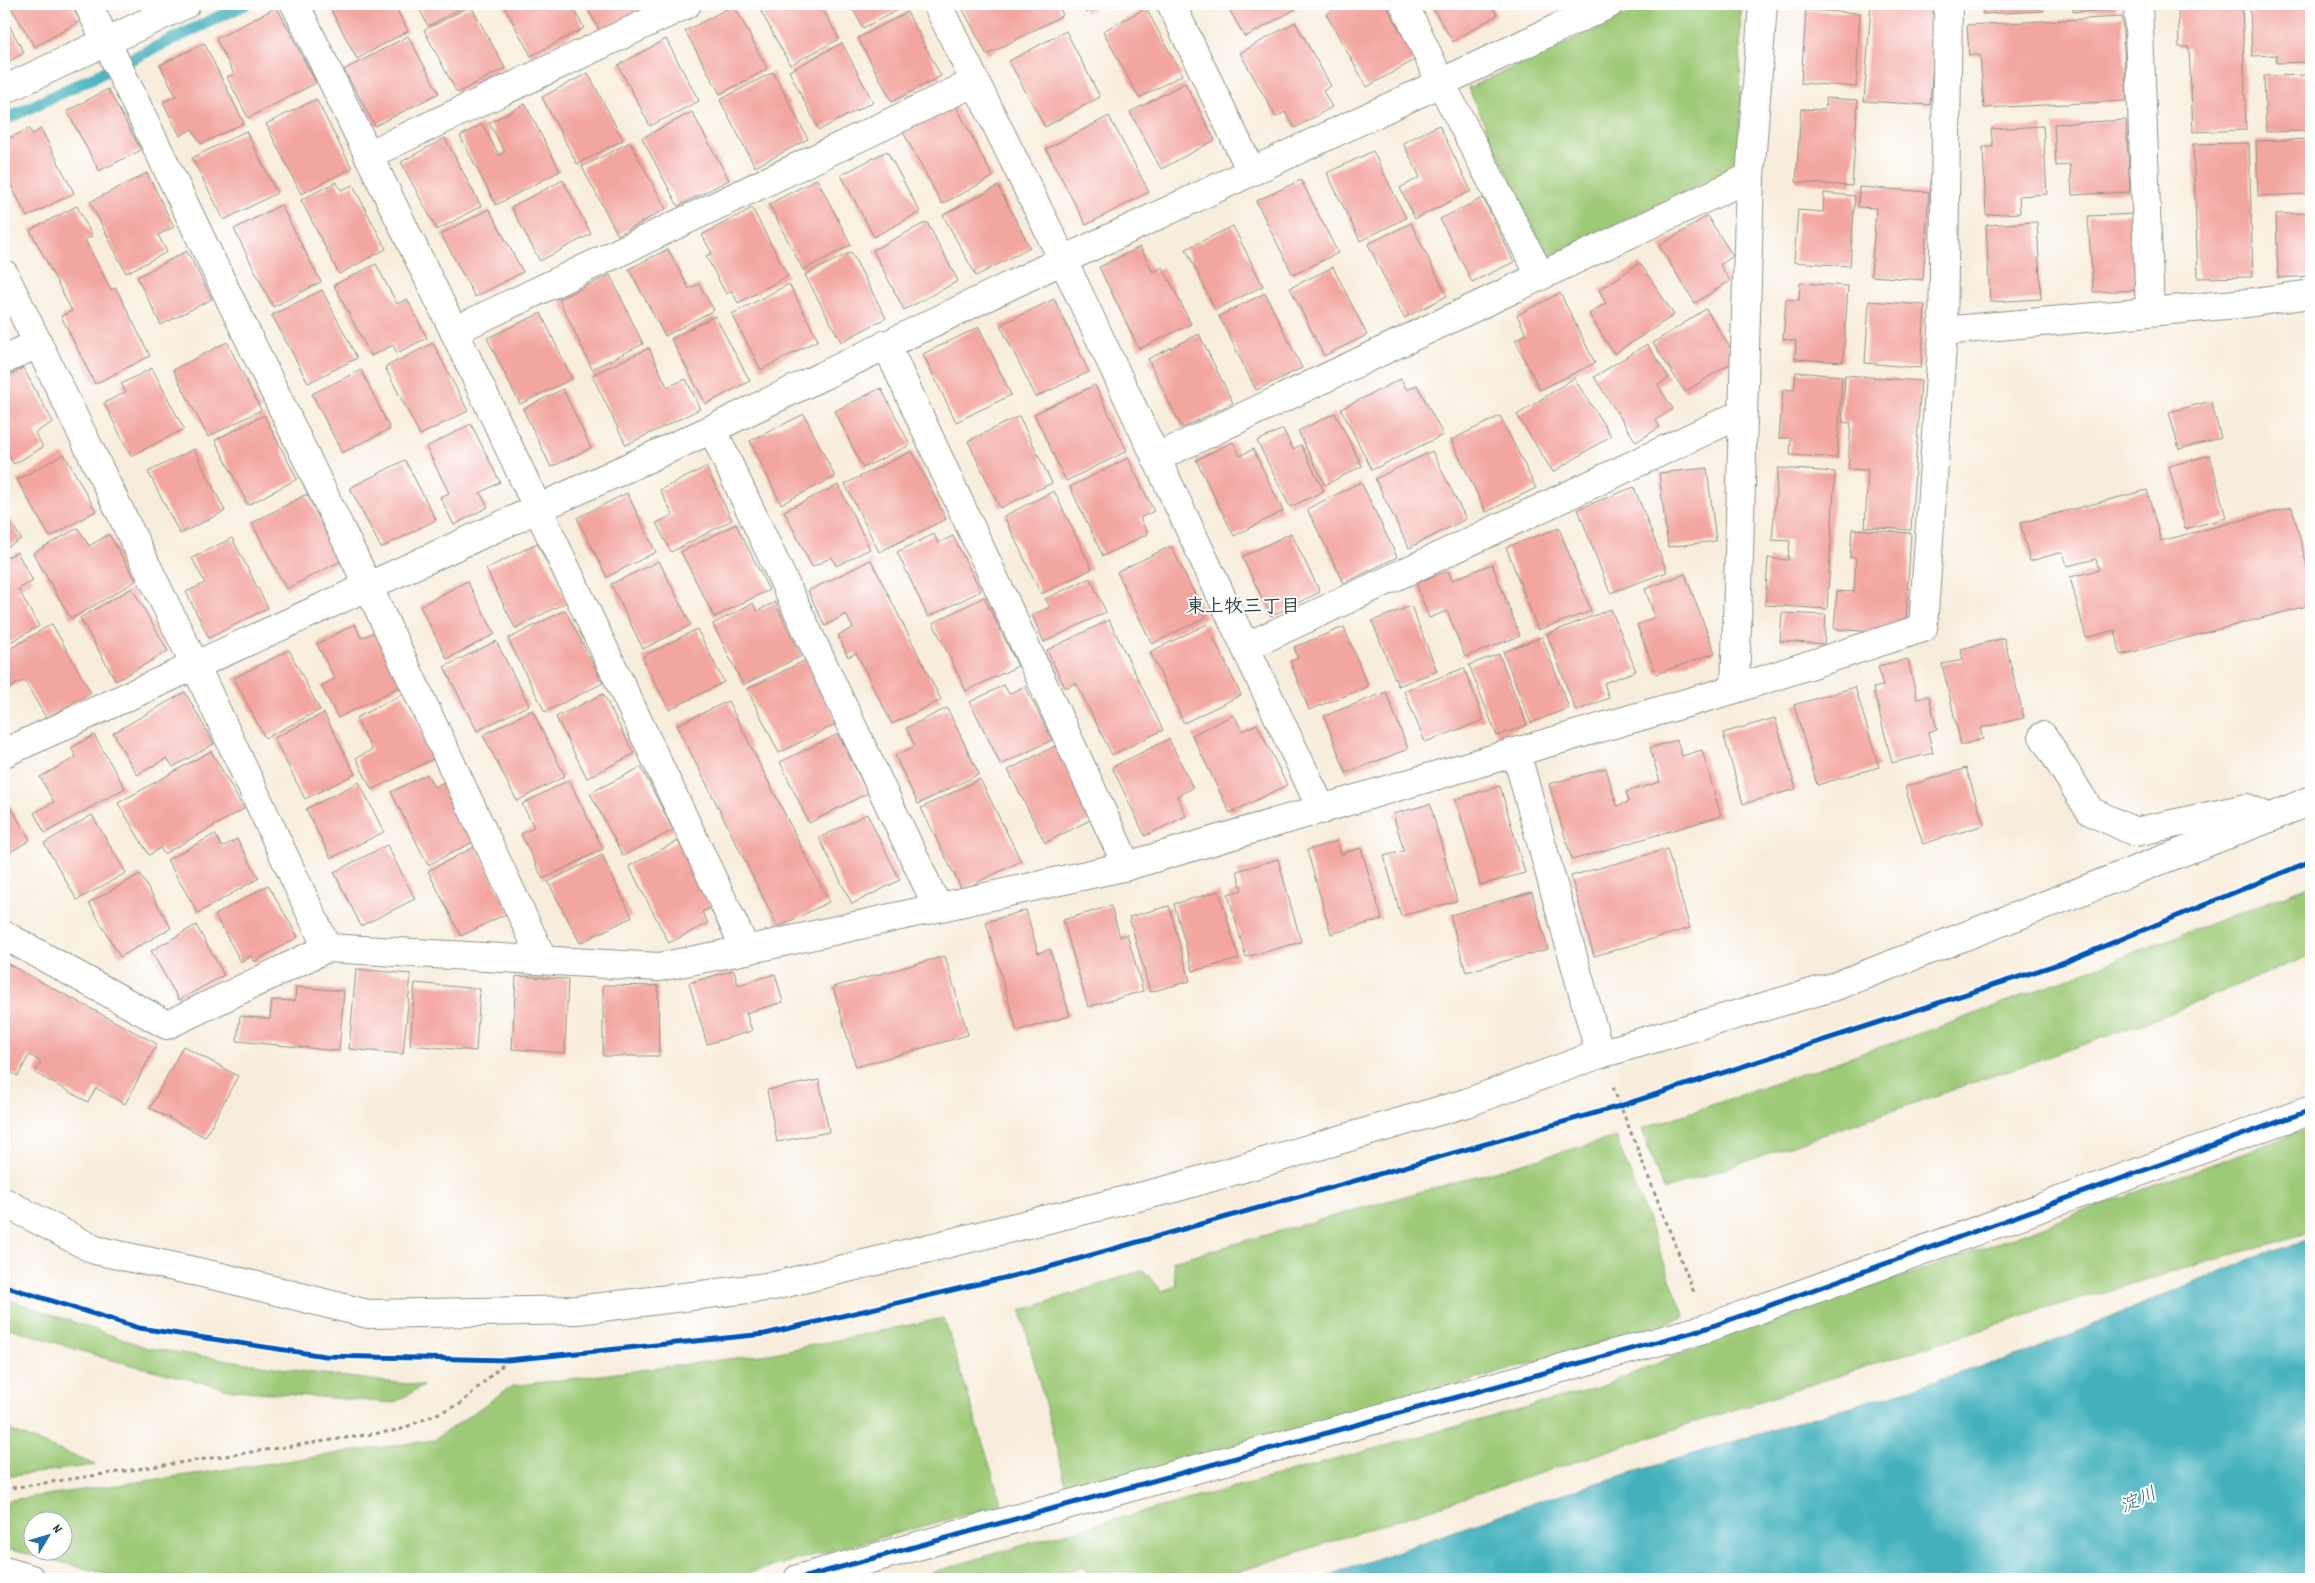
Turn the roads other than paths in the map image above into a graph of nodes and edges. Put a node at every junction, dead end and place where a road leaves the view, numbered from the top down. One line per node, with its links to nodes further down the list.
1 (88, 4): 13 (street)
2 (186, 4): 13 (street)
3 (295, 4): 17 (street)
4 (686, 4): 17 (street)
5 (937, 4): 14 (street)
6 (1171, 4): 18 (street)
7 (1404, 4): 15 (street)
8 (1609, 4): 12 (street)
9 (1763, 4): 19 (street)
10 (1948, 4): 26 (street)
11 (2138, 4): 24 (street)
12 (1559, 15): 15 (street)
13 (106, 42): 16 (street); 34 (street)
14 (976, 82): 20 (street); 25 (street)
15 (1441, 83): 18 (street); 22 (street)
16 (4, 90)
17 (368, 155): 25 (street)
18 (1251, 171): 20 (street)
19 (1750, 177): 22 (street); 30 (street)
20 (1062, 260): 28 (street); 32 (street)
21 (4, 274): 27 (street)
22 (1540, 275): 32 (street)
23 (2311, 294): 24 (street)
24 (2150, 311): 26 (street)
25 (454, 330): 33 (street)
26 (1943, 331): 37 (street)
27 (38, 343): 29 (street); 36 (street)
28 (886, 344): 31 (street); 44 (street)
29 (4, 360)
30 (1743, 412): 35 (street); 37 (street)
31 (712, 429): 33 (street); 45 (street)
32 (1156, 458): 35 (street)
33 (538, 508): 34 (street); 48 (street)
34 (368, 586): 36 (street); 49 (street)
35 (1246, 647): 42 (street)
36 (195, 665): 40 (street); 47 (street)
37 (1736, 689): 39 (street)
38 (2043, 736): 43 (street)
39 (1516, 752): 42 (street); 50 (street)
40 (4, 753)
41 (2311, 800): 43 (street)
42 (1322, 810): 44 (street)
43 (2270, 818): 50 (street)
44 (1127, 866): 45 (street)
45 (937, 906): 48 (street)
46 (4, 935): 47 (street)
47 (327, 948): 49 (street)
48 (746, 950): 49 (street)
49 (543, 960)
50 (1600, 1054): 52 (street)
51 (2311, 1110): 55 (street)
52 (4, 1202)
53 (4, 1571): 54 (street)
54 (31, 1579)
55 (798, 1579)

